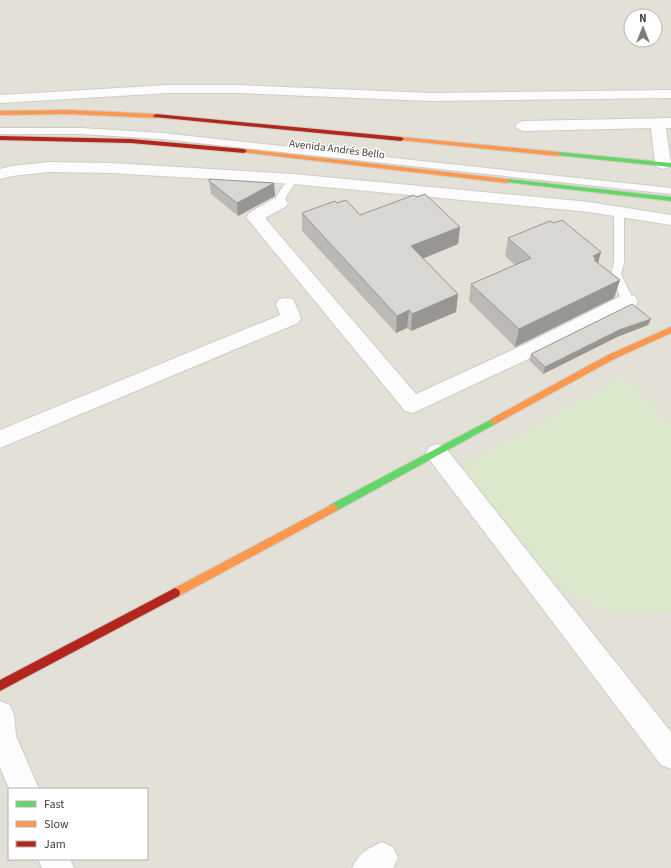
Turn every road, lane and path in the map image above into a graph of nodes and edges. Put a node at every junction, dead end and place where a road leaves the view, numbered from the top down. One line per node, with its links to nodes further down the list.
1 (671, 94): 2 (street)
2 (0, 99)
3 (0, 113): 9 (main road, Avenida Andrés Bello)
4 (664, 123): 6 (street); 9 (street)
5 (0, 125): 12 (lane)
6 (523, 126)
7 (0, 131): 14 (lane)
8 (0, 138): 13 (main road, Avenida Andrés Bello)
9 (667, 165)
10 (0, 174): 11 (street)
11 (293, 179): 16 (lane); 18 (street)
12 (671, 182)
13 (577, 189): 15 (main road, Avenida Andrés Bello); 17 (street)
14 (671, 191)
15 (671, 199)
16 (280, 203): 20 (street)
17 (671, 207)
18 (619, 213): 19 (street); 20 (lane)
19 (671, 220)
20 (628, 301)
21 (286, 304): 23 (street)
22 (671, 330): 24 (main road)
23 (0, 439)
24 (437, 453): 25 (main road); 27 (street)
25 (0, 686)
26 (0, 715): 28 (street)
27 (671, 755)
28 (24, 788)

